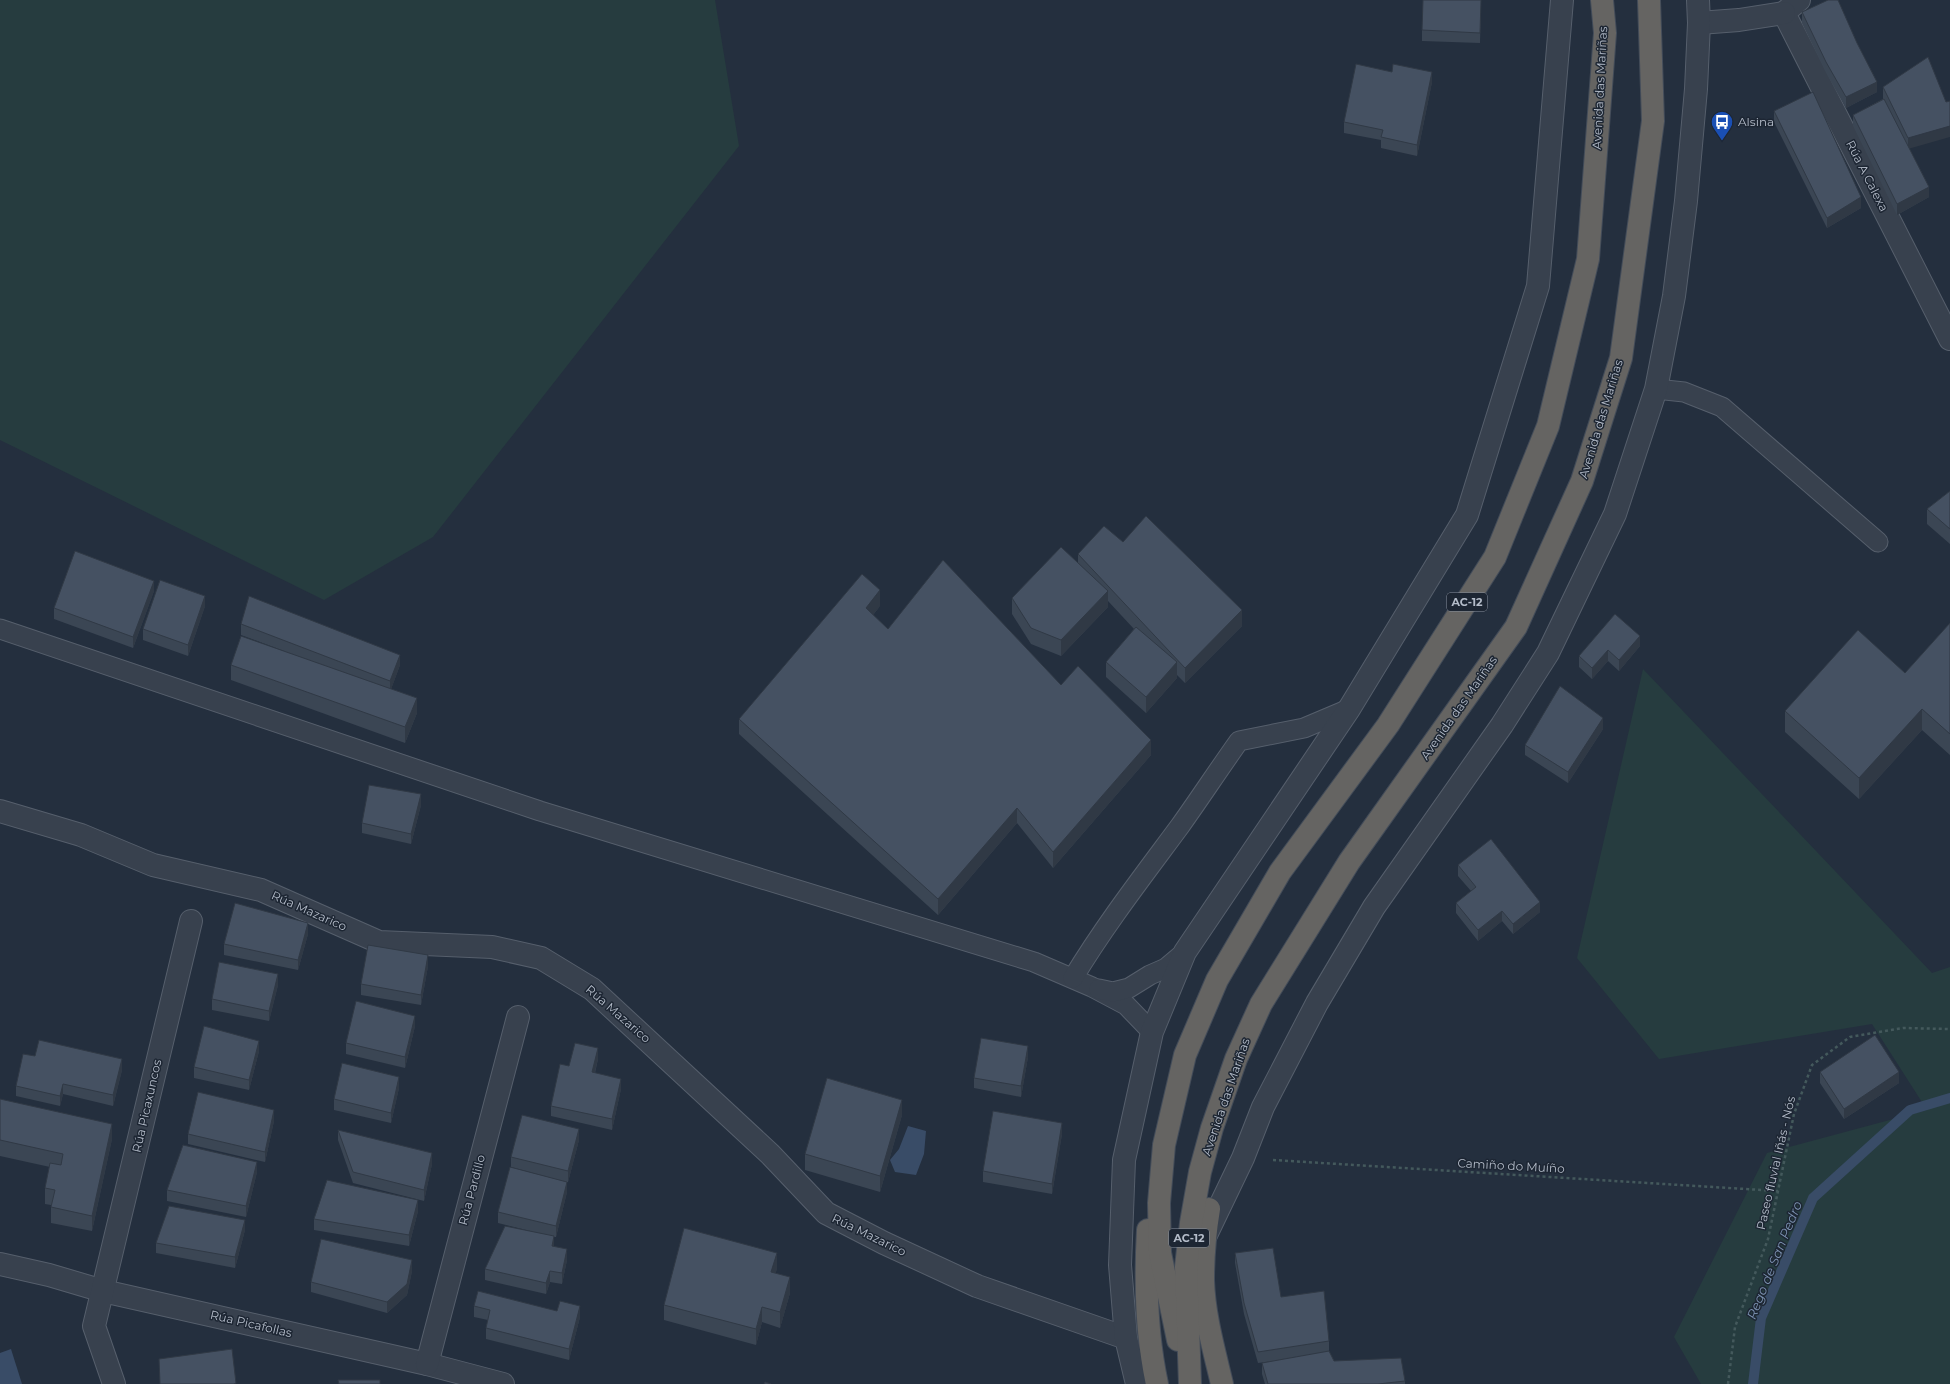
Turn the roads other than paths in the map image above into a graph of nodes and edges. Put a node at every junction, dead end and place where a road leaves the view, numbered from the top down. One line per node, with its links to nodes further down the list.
1 (1562, 0): 11 (street)
2 (1602, 0): 20 (highway, Avenida das Mariñas / AC-12)
3 (1650, 0): 19 (highway, Avenida das Mariñas / AC-12)
4 (1698, 0): 6 (street)
5 (1792, 6): 6 (street, Rúa A Calexa); 7 (street, Rúa A Calexa)
6 (1700, 23): 8 (street)
7 (1950, 340)
8 (1656, 389): 9 (lane); 21 (street)
9 (1878, 542)
10 (0, 629): 15 (lane)
11 (1349, 709): 14 (street); 15 (lane)
12 (0, 811): 24 (street, Rúa Mazarico)
13 (191, 922): 23 (street, Rúa Picaxuncos)
14 (1185, 952): 16 (lane); 18 (street)
15 (1072, 978): 16 (lane)
16 (1092, 987): 18 (lane)
17 (518, 1016): 25 (street, Rúa Pardillo)
18 (1152, 1032): 24 (street)
19 (1224, 1097): 21 (highway); 30 (highway, Avenida das Mariñas / AC-12)
20 (1164, 1145): 29 (highway); 30 (highway, Avenida das Mariñas / AC-12)
21 (1205, 1236): 31 (highway)
22 (0, 1264): 23 (street, Rúa Picafollas)
23 (103, 1290): 25 (street, Rúa Picafollas); 27 (street, Rúa Picaxuncos)
24 (1126, 1338): 28 (street)
25 (427, 1364): 26 (street, Rúa Picafollas)
26 (492, 1382)
27 (114, 1384)
28 (1137, 1384)
29 (1157, 1384)
30 (1189, 1384)
31 (1222, 1384)

